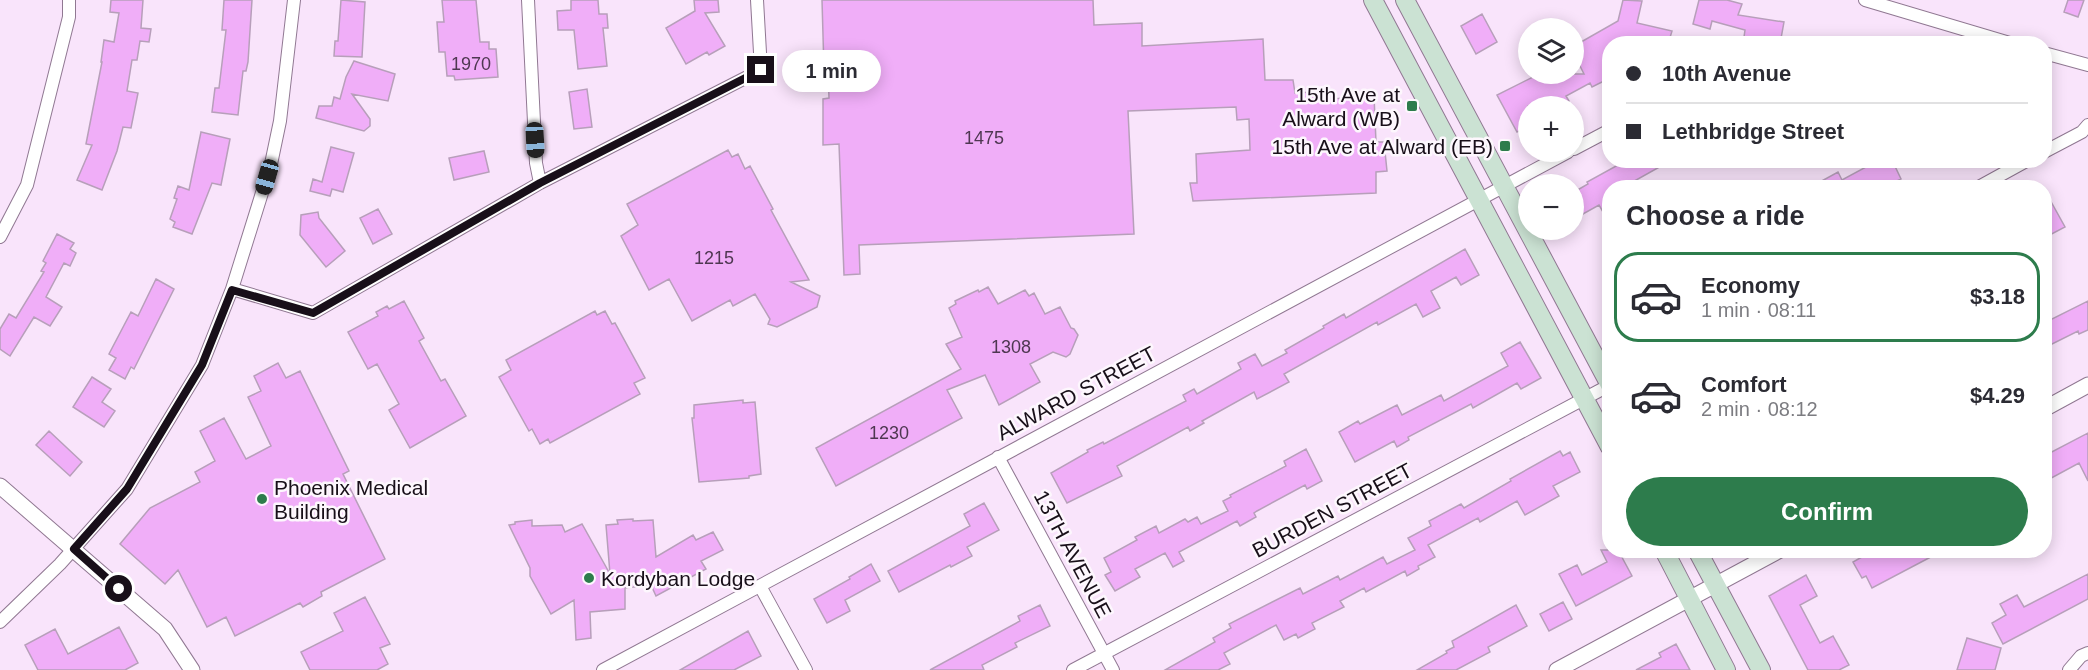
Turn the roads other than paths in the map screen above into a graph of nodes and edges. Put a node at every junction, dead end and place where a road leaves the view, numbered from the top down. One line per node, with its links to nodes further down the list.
1 (69, 0): 21 (street)
2 (294, 0): 22 (street)
3 (528, 0): 18 (street)
4 (757, 0): 18 (street)
5 (1373, 0): 20 (main road)
6 (1405, 0): 19 (main road)
7 (1865, 0): 8 (street)
8 (1986, 36)
9 (2052, 55): 10 (street)
10 (2088, 65)
11 (2088, 125): 14 (street)
12 (1602, 133): 13 (street)
13 (1584, 143)
14 (2052, 148)
15 (1549, 162): 19 (street, ALWARD STREET)
16 (2013, 168): 17 (street)
17 (1992, 180)
18 (540, 183): 22 (street)
19 (1504, 186): 20 (street, ALWARD STREET); 23 (main road)
20 (1479, 200): 26 (main road); 29 (street, ALWARD STREET)
21 (0, 237)
22 (232, 290): 31 (street)
23 (1602, 370)
24 (2088, 385): 27 (street)
25 (1602, 389): 26 (street, BURDEN STREET)
26 (1584, 399): 28 (main road); 40 (street, BURDEN STREET)
27 (2052, 405)
28 (1602, 432)
29 (999, 457): 36 (street, ALWARD STREET); 40 (street, 13TH AVENUE)
30 (0, 486): 31 (street)
31 (74, 549): 38 (street); 41 (street)
32 (1668, 558): 37 (main road)
33 (1701, 558): 35 (main road)
34 (1765, 558): 35 (street)
35 (1715, 585): 37 (street); 48 (main road)
36 (760, 586): 42 (street, ALWARD STREET); 43 (street)
37 (1690, 599): 46 (street); 47 (main road)
38 (0, 622)
39 (2088, 653): 49 (street)
40 (1104, 654): 44 (street, BURDEN STREET); 45 (street, 13TH AVENUE)
41 (192, 670)
42 (603, 670)
43 (806, 670)
44 (1073, 670)
45 (1113, 670)
46 (1557, 670)
47 (1726, 670)
48 (1761, 670)
49 (2069, 670)

